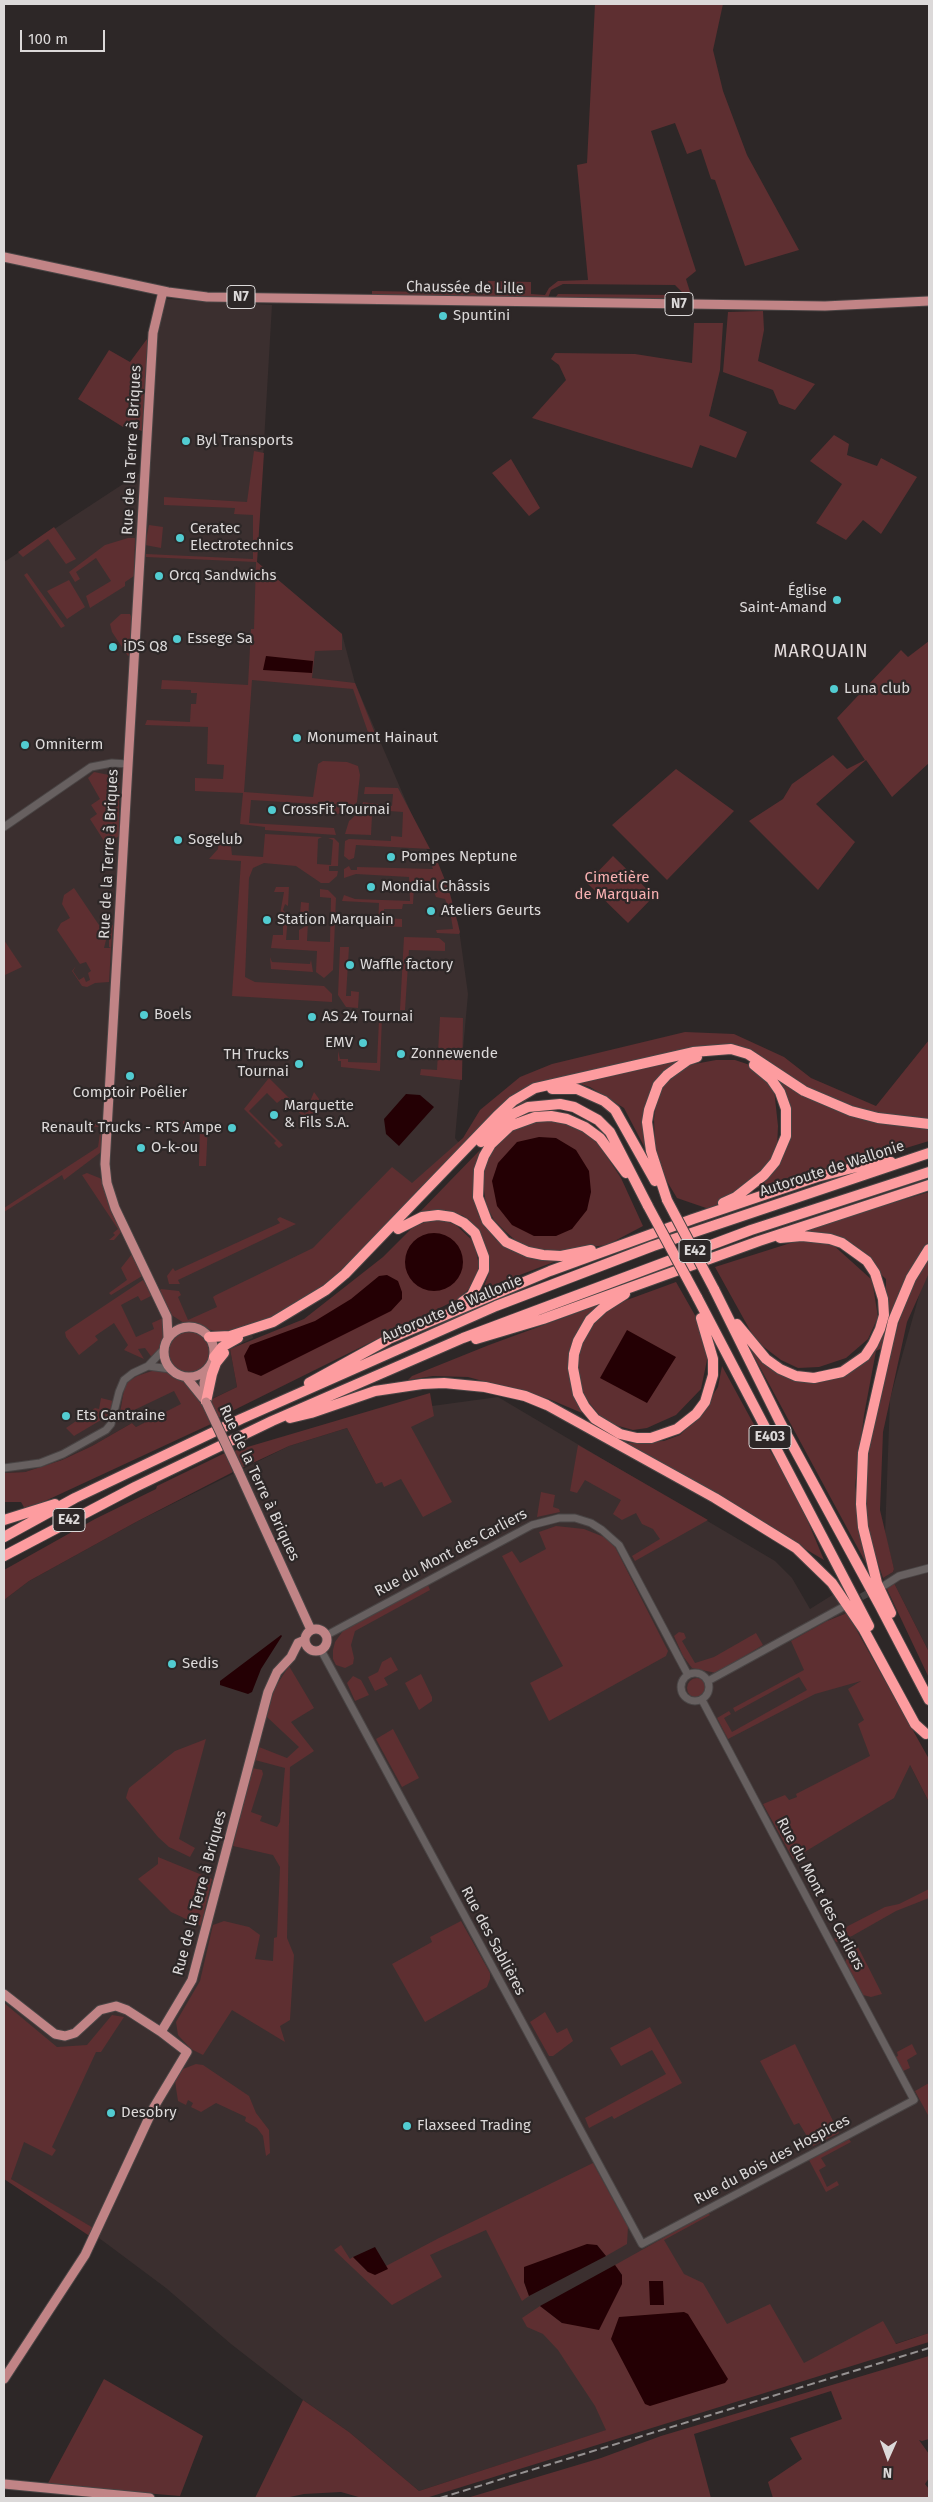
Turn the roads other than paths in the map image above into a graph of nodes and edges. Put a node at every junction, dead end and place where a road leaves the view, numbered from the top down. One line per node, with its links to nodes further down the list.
1 (4, 257): 2 (main road, Chaussée de Lille / N7)
2 (163, 291): 3 (main road, Chaussée de Lille / N7); 4 (main road, Rue de la Terre à Briques)
3 (929, 301)
4 (128, 764): 5 (street); 23 (main road, Rue de la Terre à Briques)
5 (4, 827)
6 (513, 1101): 7 (highway); 13 (highway); 25 (highway)
7 (929, 1124)
8 (929, 1153): 9 (highway, Autoroute de Wallonie / E42)
9 (899, 1162): 14 (highway); 35 (highway, Autoroute de Wallonie / E42)
10 (929, 1172): 28 (highway, Autoroute de Wallonie / E42)
11 (929, 1185): 16 (highway)
12 (638, 1187): 15 (highway); 17 (highway); 20 (highway, E403, bridge)
13 (667, 1200): 14 (highway); 22 (highway, E403, bridge)
14 (693, 1219): 17 (highway)
15 (398, 1229): 21 (highway); 26 (highway)
16 (759, 1241): 19 (highway); 22 (highway)
17 (617, 1246): 21 (highway)
18 (929, 1248): 52 (highway)
19 (647, 1281): 20 (highway); 28 (highway)
20 (697, 1297): 57 (highway, E403)
21 (448, 1312): 35 (highway)
22 (726, 1313): 52 (highway, E403)
23 (167, 1317): 24 (main road); 27 (main road, Rue de la Terre à Briques)
24 (184, 1327): 25 (main road); 27 (main road)
25 (209, 1336): 30 (main road)
26 (245, 1336): 30 (highway); 36 (highway)
27 (168, 1337): 29 (main road)
28 (463, 1338): 37 (highway, Autoroute de Wallonie / E42)
29 (164, 1350): 31 (street); 32 (main road)
30 (214, 1357): 33 (main road)
31 (148, 1366): 32 (street); 38 (street)
32 (170, 1369): 34 (main road)
33 (207, 1370): 34 (main road); 36 (main road, Rue de la Terre à Briques)
34 (186, 1377): 36 (main road, Rue de la Terre à Briques)
35 (304, 1390): 39 (highway, Autoroute de Wallonie / E42)
36 (206, 1402): 46 (main road, Rue de la Terre à Briques, bridge)
37 (272, 1421): 42 (highway, Autoroute de Wallonie / E42); 57 (highway)
38 (4, 1468)
39 (75, 1498): 40 (highway); 41 (highway, Autoroute de Wallonie / E42)
40 (4, 1520)
41 (4, 1538)
42 (4, 1556)
43 (929, 1568): 44 (street)
44 (885, 1584)
45 (843, 1607): 54 (street)
46 (311, 1630): 47 (main road); 48 (main road)
47 (327, 1635): 50 (main road); 53 (street, Rue du Mont des Carliers)
48 (305, 1640): 49 (main road); 51 (main road, Rue de la Terre à Briques)
49 (311, 1650): 50 (main road); 51 (main road)
50 (322, 1650): 61 (street, Rue des Sablières)
51 (291, 1657): 59 (main road, Rue de la Terre à Briques)
52 (916, 1672): 56 (highway, E403)
53 (688, 1675): 54 (street); 55 (street)
54 (708, 1681): 55 (street)
55 (702, 1700): 60 (street, Rue du Mont des Carliers)
56 (929, 1700)
57 (927, 1737)
58 (4, 1994): 59 (main road)
59 (161, 2032): 62 (main road)
60 (914, 2100): 61 (street, Rue du Bois des Hospices)
61 (642, 2244)
62 (4, 2379)
63 (4, 2484): 64 (main road)
64 (150, 2498)

